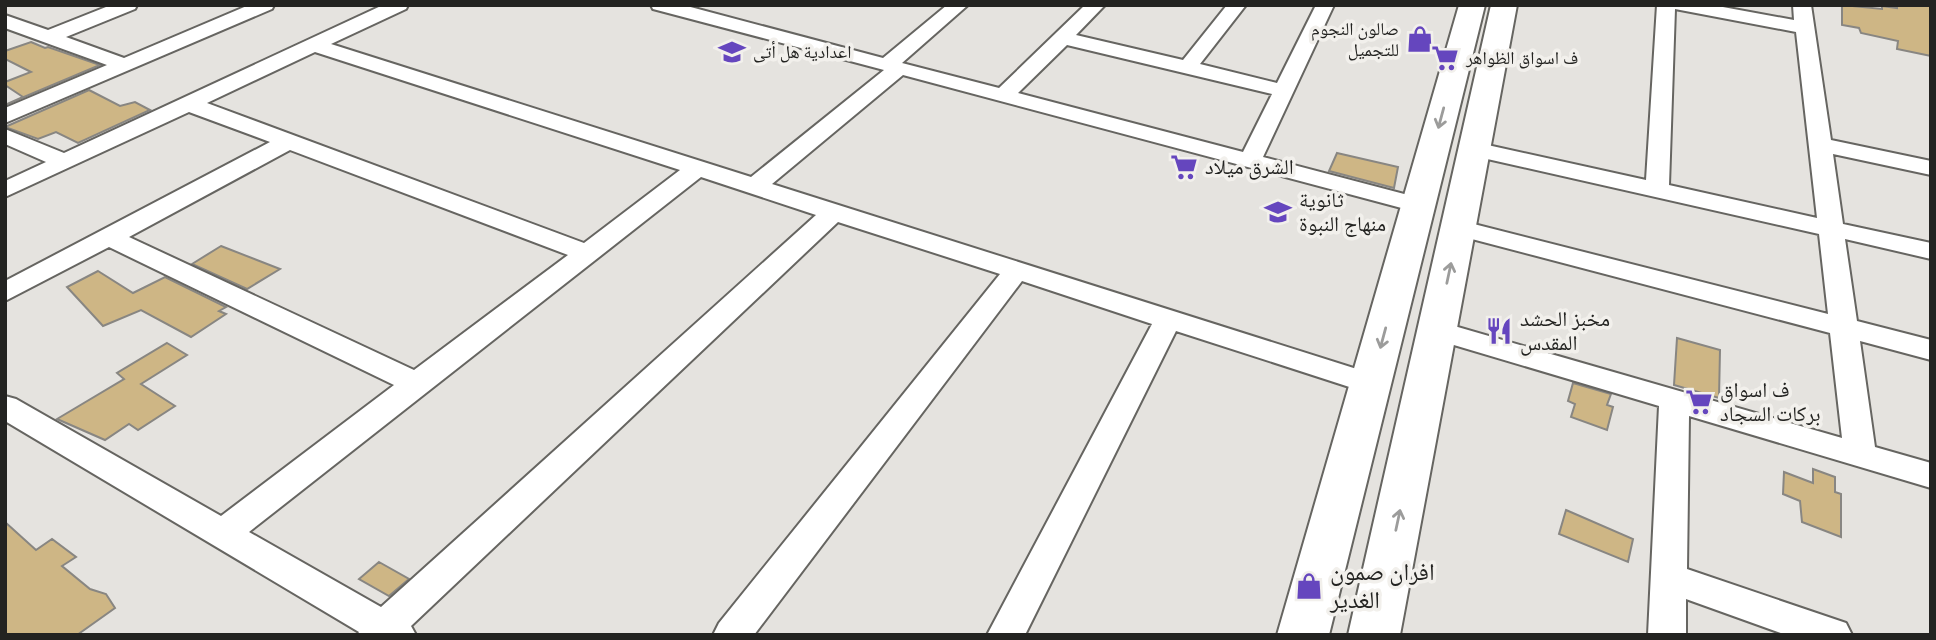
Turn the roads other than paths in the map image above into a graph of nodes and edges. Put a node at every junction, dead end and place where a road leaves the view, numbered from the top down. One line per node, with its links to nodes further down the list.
1 (128, 5): 15 (street)
2 (265, 5): 18 (street)
3 (399, 5): 17 (street)
4 (660, 5): 19 (street)
5 (1096, 5): 16 (street)
6 (1237, 5): 20 (street)
7 (1325, 5): 22 (street)
8 (1472, 5): 21 (street)
9 (1504, 5): 21 (street)
10 (1666, 5): 36 (street)
11 (1680, 5): 13 (street)
12 (954, 6): 19 (street)
13 (1803, 17): 28 (street)
14 (5, 21): 15 (street)
15 (49, 37): 18 (street)
16 (1063, 38): 20 (street); 23 (street)
17 (314, 45): 24 (street); 32 (street)
18 (125, 65): 25 (street)
19 (893, 66): 23 (street); 34 (street)
20 (1187, 68): 22 (street)
21 (1473, 70): 29 (street); 37 (street, one-way to 37)
22 (1282, 90): 30 (street)
23 (1003, 96): 30 (street)
24 (189, 104): 27 (street); 31 (street)
25 (5, 116)
26 (5, 136): 31 (street)
27 (289, 141): 41 (street); 43 (street)
28 (1820, 145): 33 (street); 40 (street)
29 (1475, 149): 36 (street); 39 (street)
30 (1250, 161): 37 (street)
31 (65, 162): 35 (street)
32 (698, 168): 34 (street); 43 (street)
33 (1931, 169)
34 (755, 187): 38 (street)
35 (5, 190)
36 (1657, 190): 40 (street)
37 (1418, 205): 51 (street, one-way to 51)
38 (834, 212): 44 (street); 58 (street)
39 (1458, 228): 47 (street); 48 (street, one-way to 39)
40 (1831, 228): 42 (street); 47 (street)
41 (109, 237): 45 (street); 50 (street)
42 (1931, 251)
43 (587, 253): 50 (street)
44 (1017, 270): 46 (street); 59 (street)
45 (5, 292)
46 (1168, 319): 51 (street); 60 (street)
47 (1844, 328): 49 (street); 54 (street)
48 (1437, 330): 52 (street); 62 (street, one-way to 48)
49 (1931, 350)
50 (417, 384): 56 (street)
51 (1371, 384): 61 (street)
52 (1674, 400): 54 (street); 57 (street)
53 (5, 407): 56 (street)
54 (1860, 455): 55 (street)
55 (1931, 476)
56 (223, 533): 58 (street)
57 (1669, 578): 63 (street); 64 (street)
58 (385, 632)
59 (732, 635)
60 (1006, 635)
61 (1303, 635)
62 (1374, 635)
63 (1667, 635)
64 (1833, 635)

